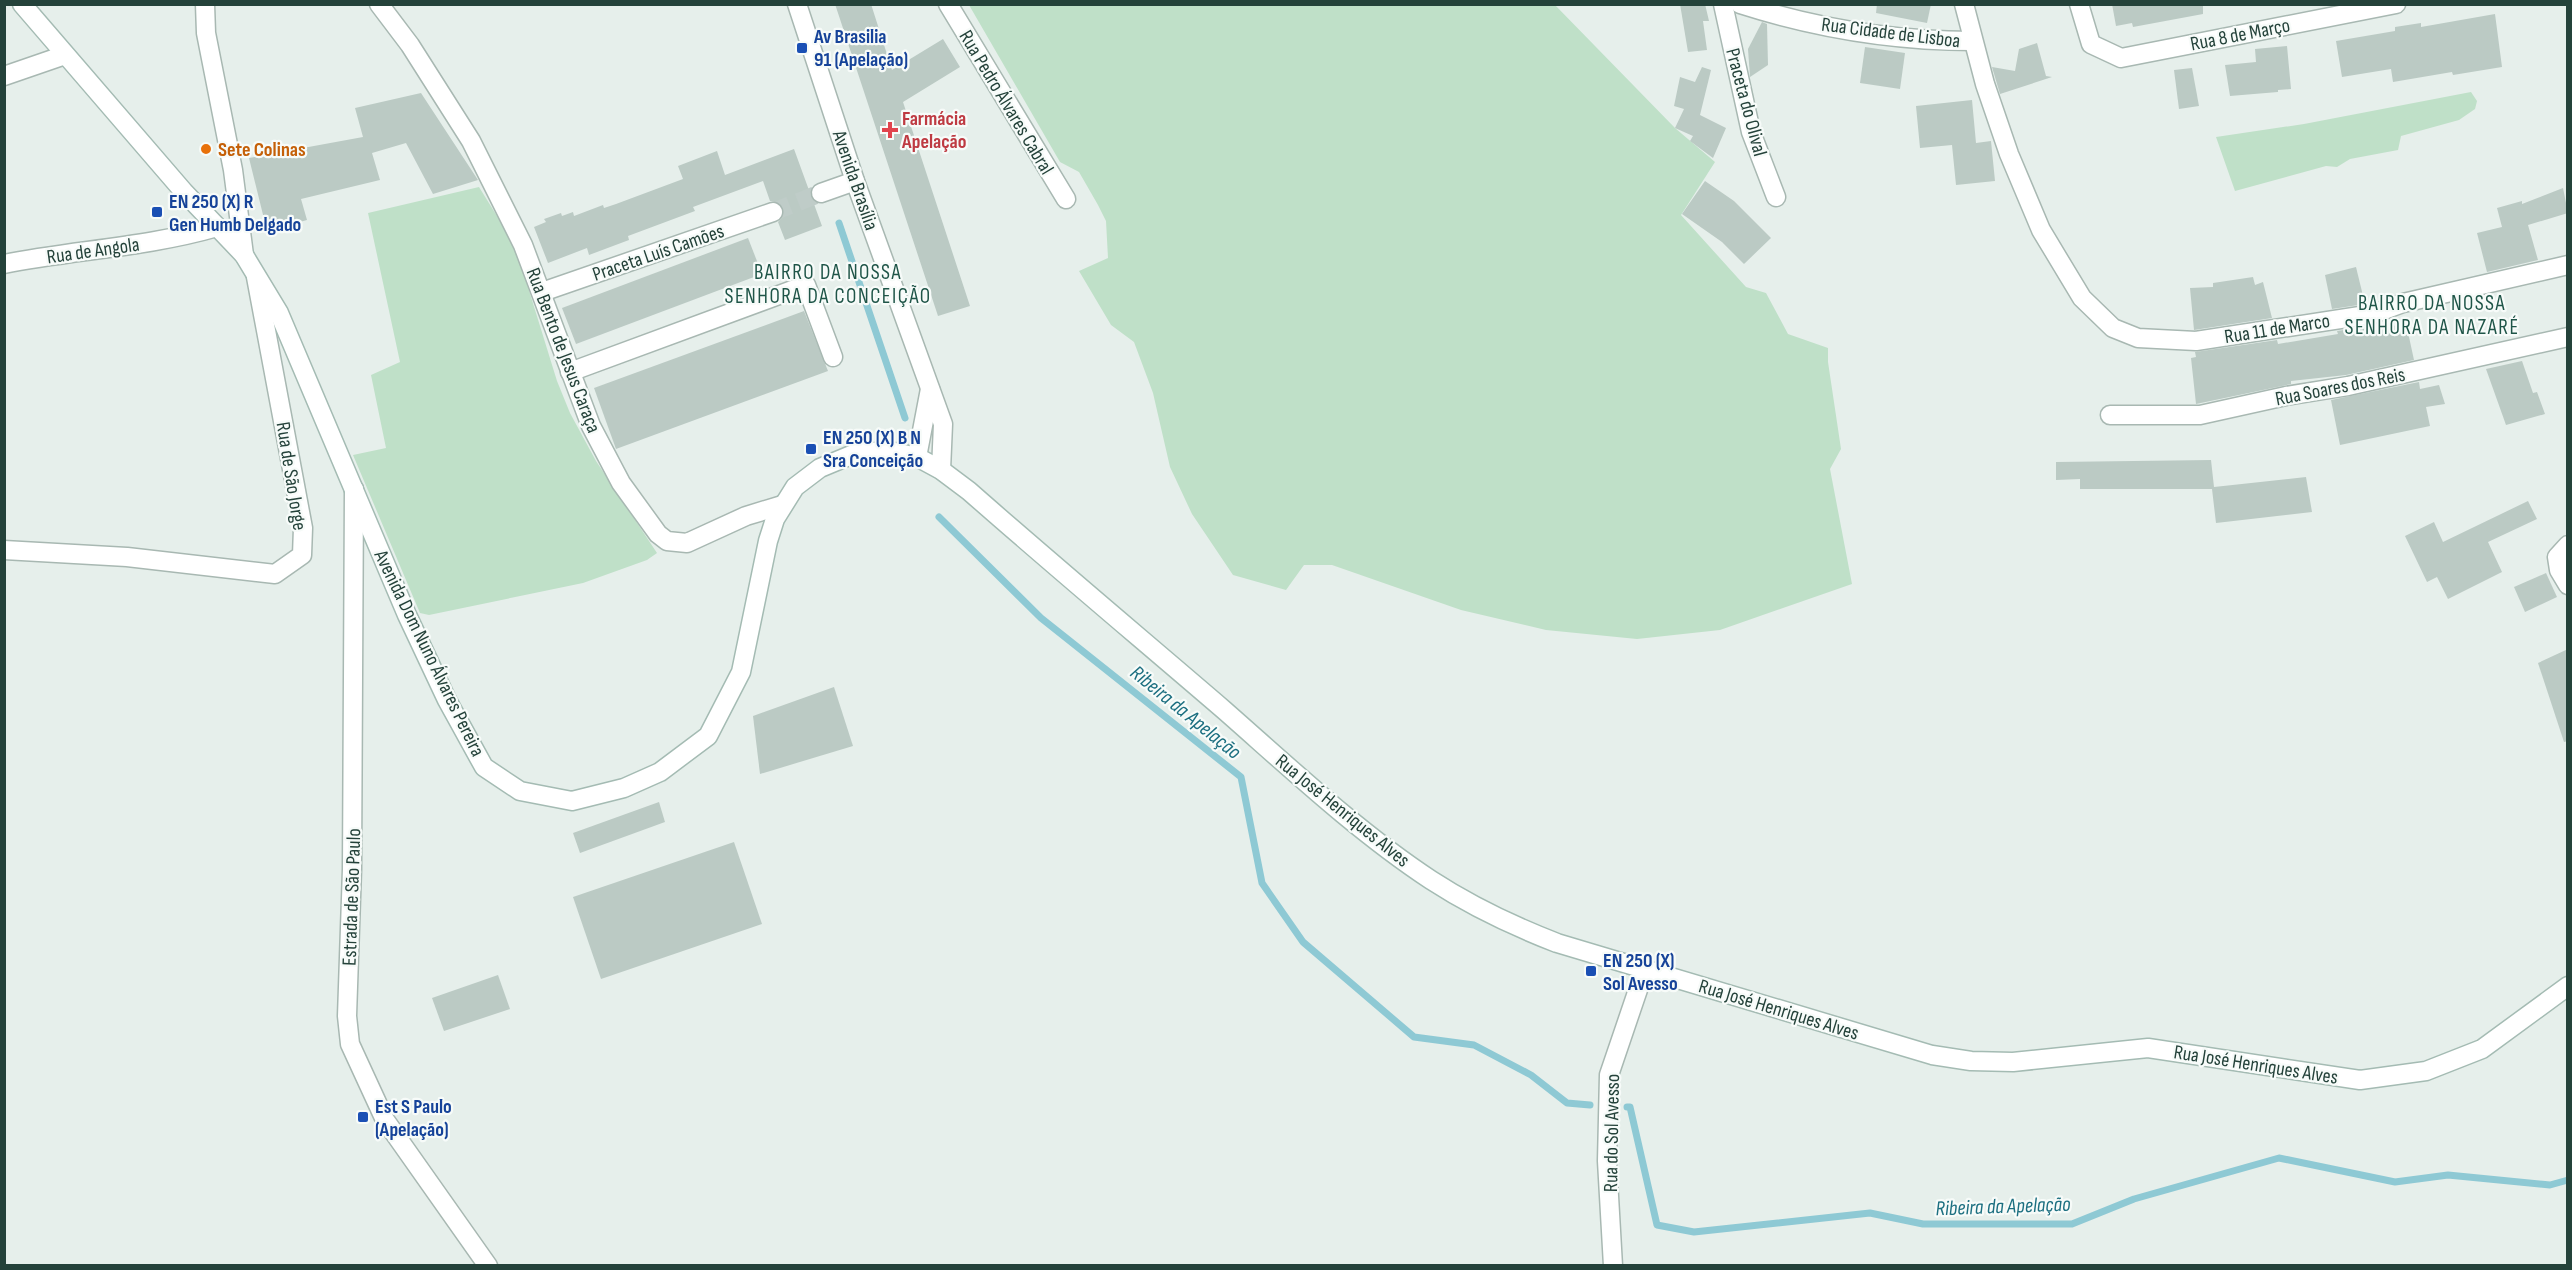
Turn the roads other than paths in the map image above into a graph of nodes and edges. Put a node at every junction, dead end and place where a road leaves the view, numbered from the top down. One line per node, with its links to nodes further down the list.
1 (22, 4): 12 (street, Avenida Dom Nuno Álvares Pereira)
2 (205, 4): 20 (street)
3 (379, 4): 24 (street, Rua Bento de Jesus Caraça)
4 (797, 4): 14 (street, Avenida Brasília)
5 (948, 4): 17 (street, Rua Pedro Álvares Cabral)
6 (1723, 4): 16 (street, Praceta do Olival)
7 (1740, 4): 11 (street, Rua Cidade de Lisboa)
8 (1964, 4): 11 (street, Rua 11 de Marco)
9 (2079, 4): 10 (street, Rua 8 de Março)
10 (2396, 4)
11 (1973, 41): 22 (street, Rua 11 de Marco)
12 (64, 55): 13 (street); 19 (street, Avenida Dom Nuno Álvares Pereira)
13 (4, 76)
14 (855, 181): 15 (street); 28 (street, Avenida Brasília)
15 (821, 193)
16 (1776, 197)
17 (1066, 199)
18 (773, 212): 24 (street, Praceta Luís Camões)
19 (217, 227): 20 (street, Avenida Dom Nuno Álvares Pereira); 21 (street, Rua de Angola)
20 (244, 255): 23 (street, Avenida Dom Nuno Álvares Pereira)
21 (4, 264)
22 (2568, 265)
23 (256, 275): 32 (street, Avenida Dom Nuno Álvares Pereira); 35 (street, Rua de São Jorge)
24 (542, 292): 27 (street, Rua Bento de Jesus Caraça)
25 (2568, 337): 29 (street, Rua Soares dos Reis)
26 (833, 357): 27 (street)
27 (570, 372): 33 (street, Rua Bento de Jesus Caraça)
28 (930, 389): 30 (street); 31 (street, Avenida Brasília)
29 (2110, 415)
30 (917, 457): 31 (street, Rua José Henriques Alves); 33 (street, Avenida Dom Nuno Álvares Pereira)
31 (941, 470): 37 (street, Rua José Henriques Alves)
32 (354, 488): 33 (street, Avenida Dom Nuno Álvares Pereira); 39 (street, Estrada de São Paulo)
33 (782, 505)
34 (2568, 545): 36 (street)
35 (4, 550)
36 (2568, 585)
37 (1645, 969): 38 (street, Rua José Henriques Alves); 40 (street, Rua do Sol Avesso)
38 (2568, 986)
39 (488, 1266)
40 (1613, 1266)

